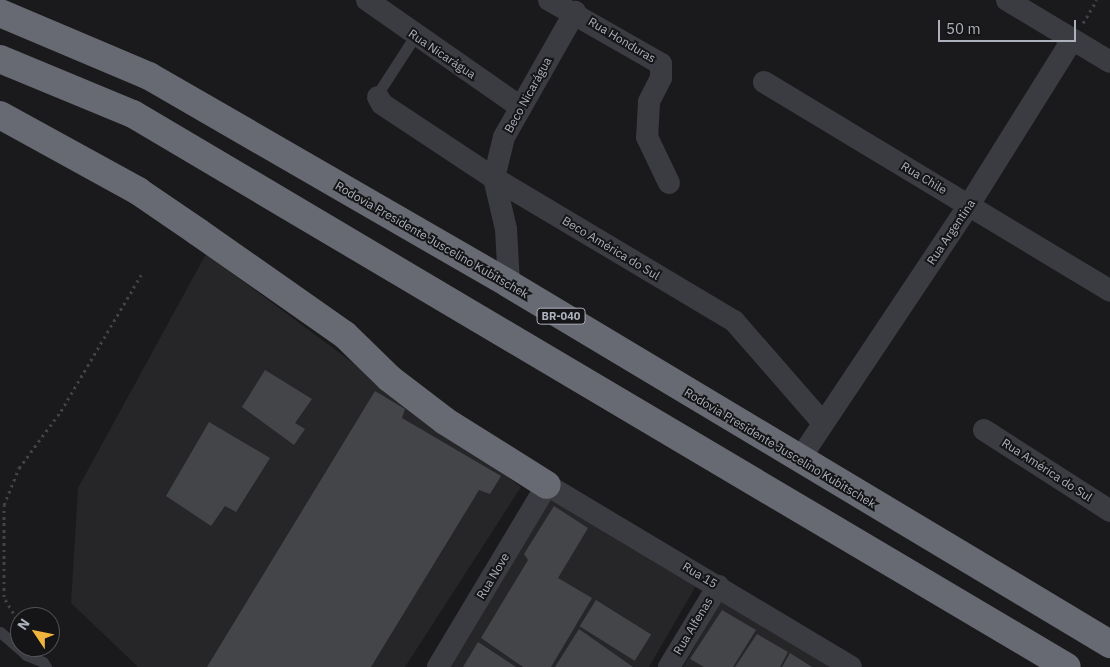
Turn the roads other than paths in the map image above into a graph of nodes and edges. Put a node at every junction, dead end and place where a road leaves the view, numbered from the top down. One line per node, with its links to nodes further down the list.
1 (367, 0): 6 (street, Rua Nicarágua)
2 (549, 0): 4 (street, Rua Honduras)
3 (1007, 0): 7 (street)
4 (578, 6): 12 (street, Beco Nicarágua); 15 (street, Rua Honduras)
5 (0, 13): 17 (highway, Rodovia Presidente Juscelino Kubitschek / BR-040)
6 (415, 36): 11 (lane); 12 (street, Rua Nicarágua)
7 (1072, 40): 9 (street); 16 (street, Rua Argentina)
8 (0, 59): 31 (highway)
9 (1110, 62)
10 (764, 82): 16 (street, Rua Chile)
11 (378, 98): 14 (street, Beco América do Sul)
12 (519, 106): 14 (street, Beco Nicarágua)
13 (0, 115): 22 (highway)
14 (494, 178): 17 (street, Beco Nicarágua); 19 (street, Beco América do Sul)
15 (669, 183)
16 (969, 205): 18 (street, Rua Chile); 19 (street, Rua Argentina)
17 (509, 284): 21 (highway, Rodovia Presidente Juscelino Kubitschek / BR-040)
18 (1110, 291)
19 (823, 423): 21 (street, Rua Argentina)
20 (984, 430): 23 (street, Rua América do Sul)
21 (799, 460): 26 (highway, Rodovia Presidente Juscelino Kubitschek / BR-040)
22 (547, 485): 24 (street, Rua 15); 28 (street, Rua Nove)
23 (1110, 511)
24 (718, 586): 29 (street, Rua Alfenas); 30 (street, Rua 15)
25 (0, 632): 27 (lane)
26 (1110, 644)
27 (46, 667)
28 (438, 667)
29 (669, 667)
30 (851, 667)
31 (1067, 667)

